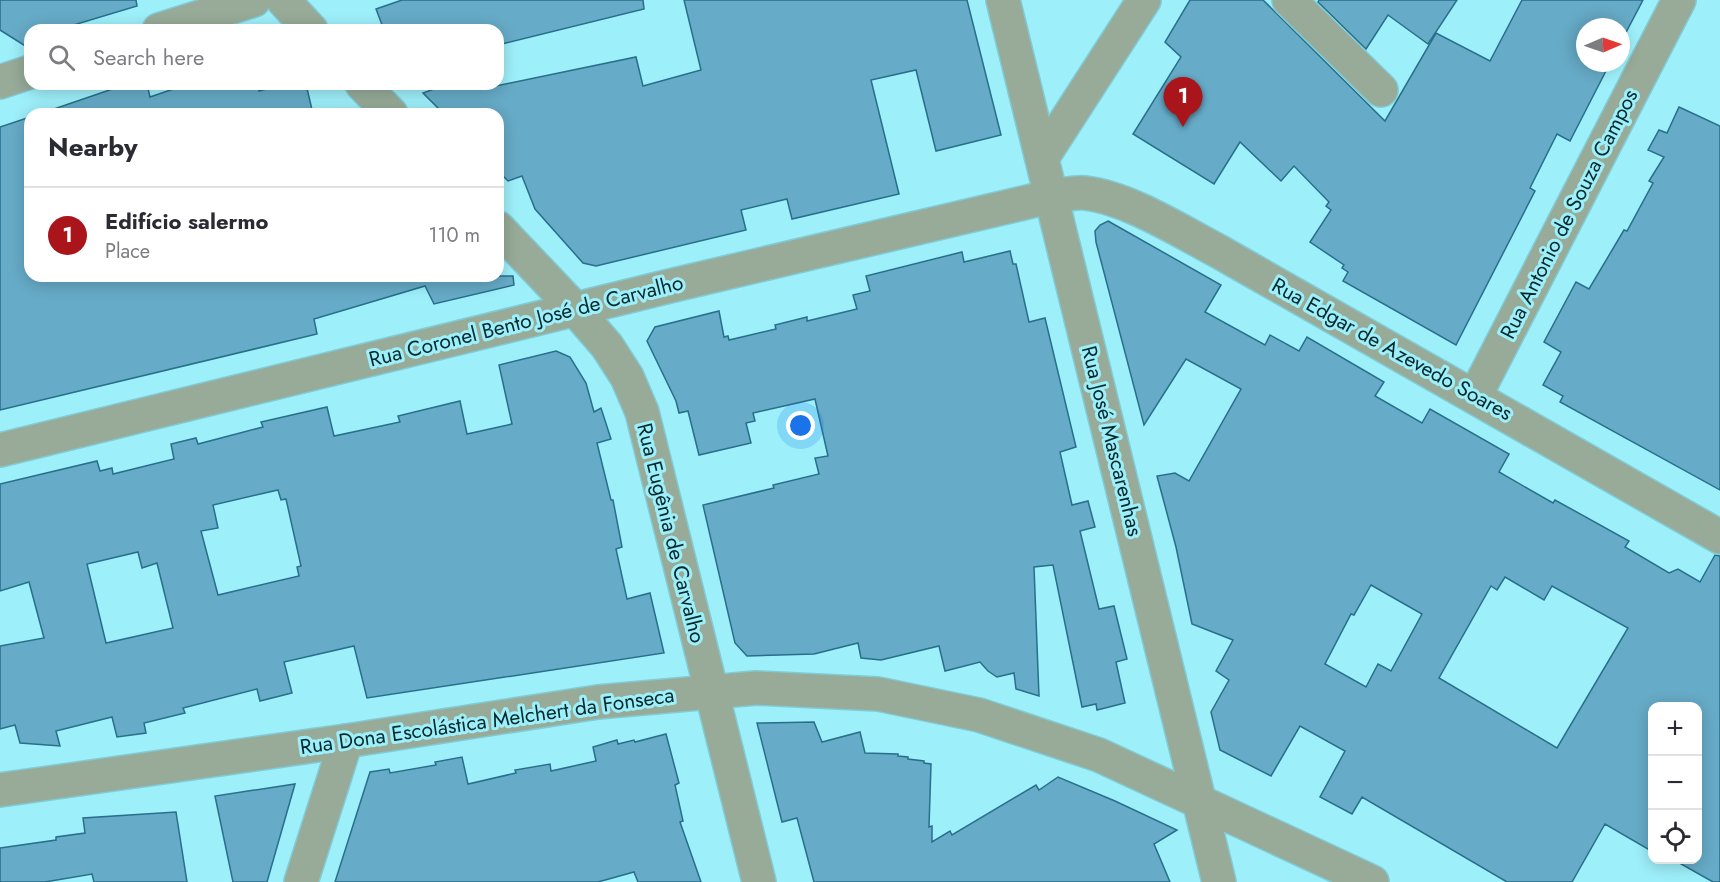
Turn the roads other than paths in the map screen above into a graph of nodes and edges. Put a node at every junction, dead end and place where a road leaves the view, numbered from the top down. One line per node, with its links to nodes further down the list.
1 (254, 0): 7 (street)
2 (283, 0): 8 (street)
3 (1004, 0): 14 (street, Rua José Mascarenhas)
4 (1144, 0): 14 (street)
5 (1289, 0): 12 (street)
6 (1680, 0): 18 (street, Rua Antonio de Souza Campos)
7 (178, 24)
8 (305, 24)
9 (24, 74): 10 (street)
10 (0, 82)
11 (368, 90): 13 (street)
12 (1381, 90)
13 (385, 108)
14 (1042, 158): 15 (street, Rua José Mascarenhas)
15 (1053, 196): 17 (street, Rua Coronel Bento José de Carvalho); 18 (street, Rua Edgar de Azevedo Soares); 24 (street, Rua José Mascarenhas)
16 (504, 234): 17 (street, Rua Eugênia de Carvalho)
17 (575, 309): 19 (street, Rua Coronel Bento José de Carvalho); 21 (street, Rua Eugênia de Carvalho)
18 (1475, 396): 20 (street, Rua Edgar de Azevedo Soares)
19 (0, 450)
20 (1720, 537)
21 (711, 692): 22 (street, Rua Dona Escolástica Melchert da Fonseca); 24 (street, Rua Dona Escolástica Melchert da Fonseca); 26 (street, Rua Eugênia de Carvalho)
22 (346, 741): 23 (street, Rua Dona Escolástica Melchert da Fonseca); 25 (street)
23 (3, 788)
24 (1198, 801): 27 (street, Rua José Mascarenhas); 28 (street, Rua Dona Escolástica Melchert da Fonseca)
25 (301, 882)
26 (759, 882)
27 (1219, 882)
28 (1372, 882)

